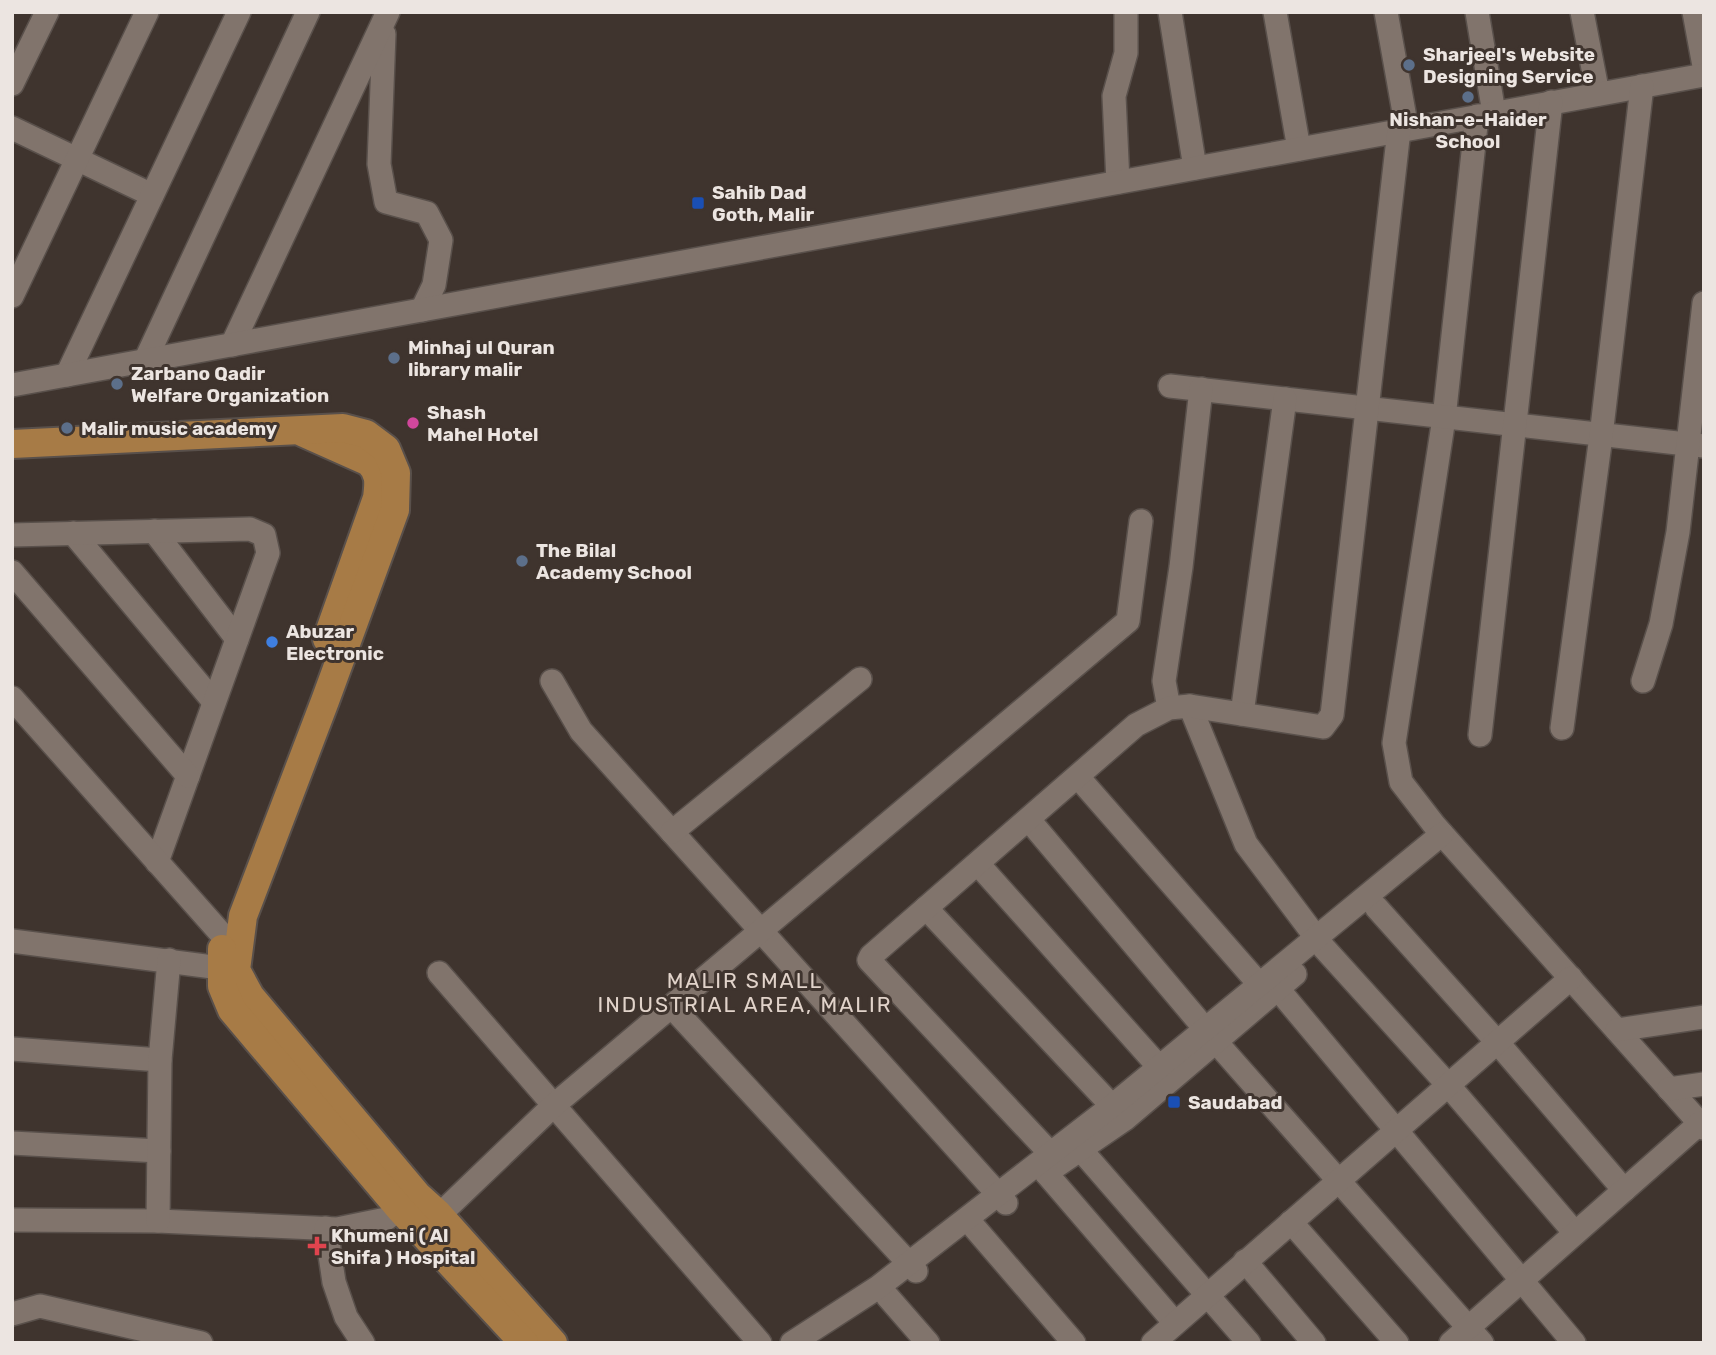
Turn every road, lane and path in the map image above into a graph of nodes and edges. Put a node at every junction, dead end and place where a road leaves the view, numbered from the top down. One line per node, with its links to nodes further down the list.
1 (47, 12): 15 (street)
2 (147, 12): 23 (street)
3 (239, 12): 26 (street)
4 (308, 12): 31 (street)
5 (389, 12): 29 (street); 30 (street)
6 (1126, 12): 25 (street)
7 (1170, 12): 24 (street)
8 (1275, 12): 22 (street)
9 (1386, 12): 21 (street)
10 (1477, 12): 19 (street)
11 (1582, 12): 17 (street)
12 (1694, 12): 13 (street)
13 (1704, 66)
14 (1704, 75): 16 (street)
15 (12, 84)
16 (1642, 86): 17 (street); 41 (street)
17 (1598, 94): 18 (street)
18 (1551, 102): 19 (street); 39 (street)
19 (1486, 115): 21 (street); 38 (street)
20 (12, 128): 23 (street)
21 (1403, 130): 22 (street); 37 (street)
22 (1299, 149): 24 (street)
23 (77, 159): 26 (street); 27 (street)
24 (1195, 168): 25 (street)
25 (1118, 182): 29 (street)
26 (152, 195): 32 (street)
27 (12, 296)
28 (1704, 303): 43 (street)
29 (422, 310): 30 (street)
30 (232, 345): 31 (street)
31 (145, 361): 32 (street)
32 (67, 375): 33 (street)
33 (12, 385)
34 (1170, 386): 35 (street)
35 (1201, 389): 36 (street); 55 (street)
36 (1285, 399): 37 (street); 56 (street)
37 (1367, 409): 38 (street); 56 (street)
38 (1444, 418): 39 (street); 63 (street)
39 (1515, 426): 41 (street); 58 (street)
40 (299, 430): 42 (main road); 69 (main road); 73 (main road)
41 (1601, 436): 43 (street); 57 (street)
42 (12, 444)
43 (1697, 446): 52 (street)
44 (1141, 521): 68 (street)
45 (154, 531): 46 (street); 49 (street); 49 (street)
46 (73, 533): 47 (street); 54 (street)
47 (12, 535)
48 (12, 572): 59 (street)
49 (237, 639): 54 (street)
50 (860, 679): 62 (street)
51 (552, 681): 62 (street)
52 (1643, 681)
53 (12, 698): 64 (street)
54 (215, 702): 59 (street)
55 (1180, 707): 56 (street); 60 (street); 71 (street)
56 (1242, 714)
57 (1562, 728)
58 (1480, 735)
59 (188, 776): 64 (street)
60 (1078, 777): 61 (street); 76 (street)
61 (1029, 820): 65 (street); 80 (street)
62 (672, 832): 68 (street)
63 (1447, 840): 66 (street); 71 (street); 75 (street)
64 (157, 862): 69 (street)
65 (978, 864): 67 (street); 84 (street)
66 (1376, 907): 71 (street); 81 (street)
67 (926, 908): 89 (street); 95 (street)
68 (760, 930): 77 (street); 98 (street)
69 (224, 937): 73 (main road)
70 (12, 941): 72 (street)
71 (1320, 943): 76 (street); 86 (street)
72 (169, 960): 73 (street); 83 (street)
73 (228, 969): 99 (main road)
74 (439, 973): 88 (street)
75 (1571, 978): 79 (street); 81 (street)
76 (1269, 987): 80 (street); 91 (street)
77 (672, 1007): 88 (street); 107 (street)
78 (1704, 1017): 79 (street)
79 (1616, 1030): 87 (street)
80 (1211, 1037): 84 (street); 93 (street); 96 (street)
81 (1498, 1043): 86 (street); 97 (street)
82 (12, 1049): 83 (street)
83 (160, 1060): 94 (street)
84 (1160, 1068): 89 (street)
85 (1704, 1084): 87 (street)
86 (1449, 1086): 91 (street); 105 (street)
87 (1669, 1089): 90 (street)
88 (553, 1106): 99 (street); 121 (street)
89 (1112, 1106): 95 (street)
90 (1702, 1126): 97 (street)
91 (1398, 1131): 96 (street); 108 (street)
92 (12, 1143): 94 (street)
93 (1081, 1150): 95 (street); 109 (street)
94 (159, 1151): 101 (street)
95 (1048, 1163): 98 (street); 112 (street)
96 (1339, 1181): 102 (street); 114 (street)
97 (1624, 1190): 105 (street)
98 (1002, 1198): 103 (street); 107 (street)
99 (420, 1213): 104 (street); 119 (main road); 120 (main road)
100 (12, 1220): 101 (street)
101 (158, 1221): 104 (street)
102 (1291, 1222): 106 (street); 128 (street)
103 (974, 1227): 107 (street); 124 (street)
104 (326, 1228): 118 (street)
105 (1575, 1233): 108 (street)
106 (1245, 1261): 109 (street); 127 (street)
107 (912, 1267): 110 (street); 122 (street)
108 (1522, 1280): 114 (street); 130 (street)
109 (1206, 1295): 112 (street); 126 (street)
110 (887, 1296): 115 (street); 123 (street)
111 (12, 1314): 113 (street)
112 (1175, 1323): 125 (street)
113 (120, 1325): 116 (street); 117 (street)
114 (1475, 1335): 129 (street)
115 (824, 1341)
116 (104, 1343)
117 (201, 1343)
118 (363, 1343)
119 (524, 1343)
120 (554, 1343)
121 (760, 1343)
122 (792, 1343)
123 (928, 1343)
124 (1074, 1343)
125 (1153, 1343)
126 (1249, 1343)
127 (1314, 1343)
128 (1397, 1343)
129 (1451, 1343)
130 (1574, 1343)

